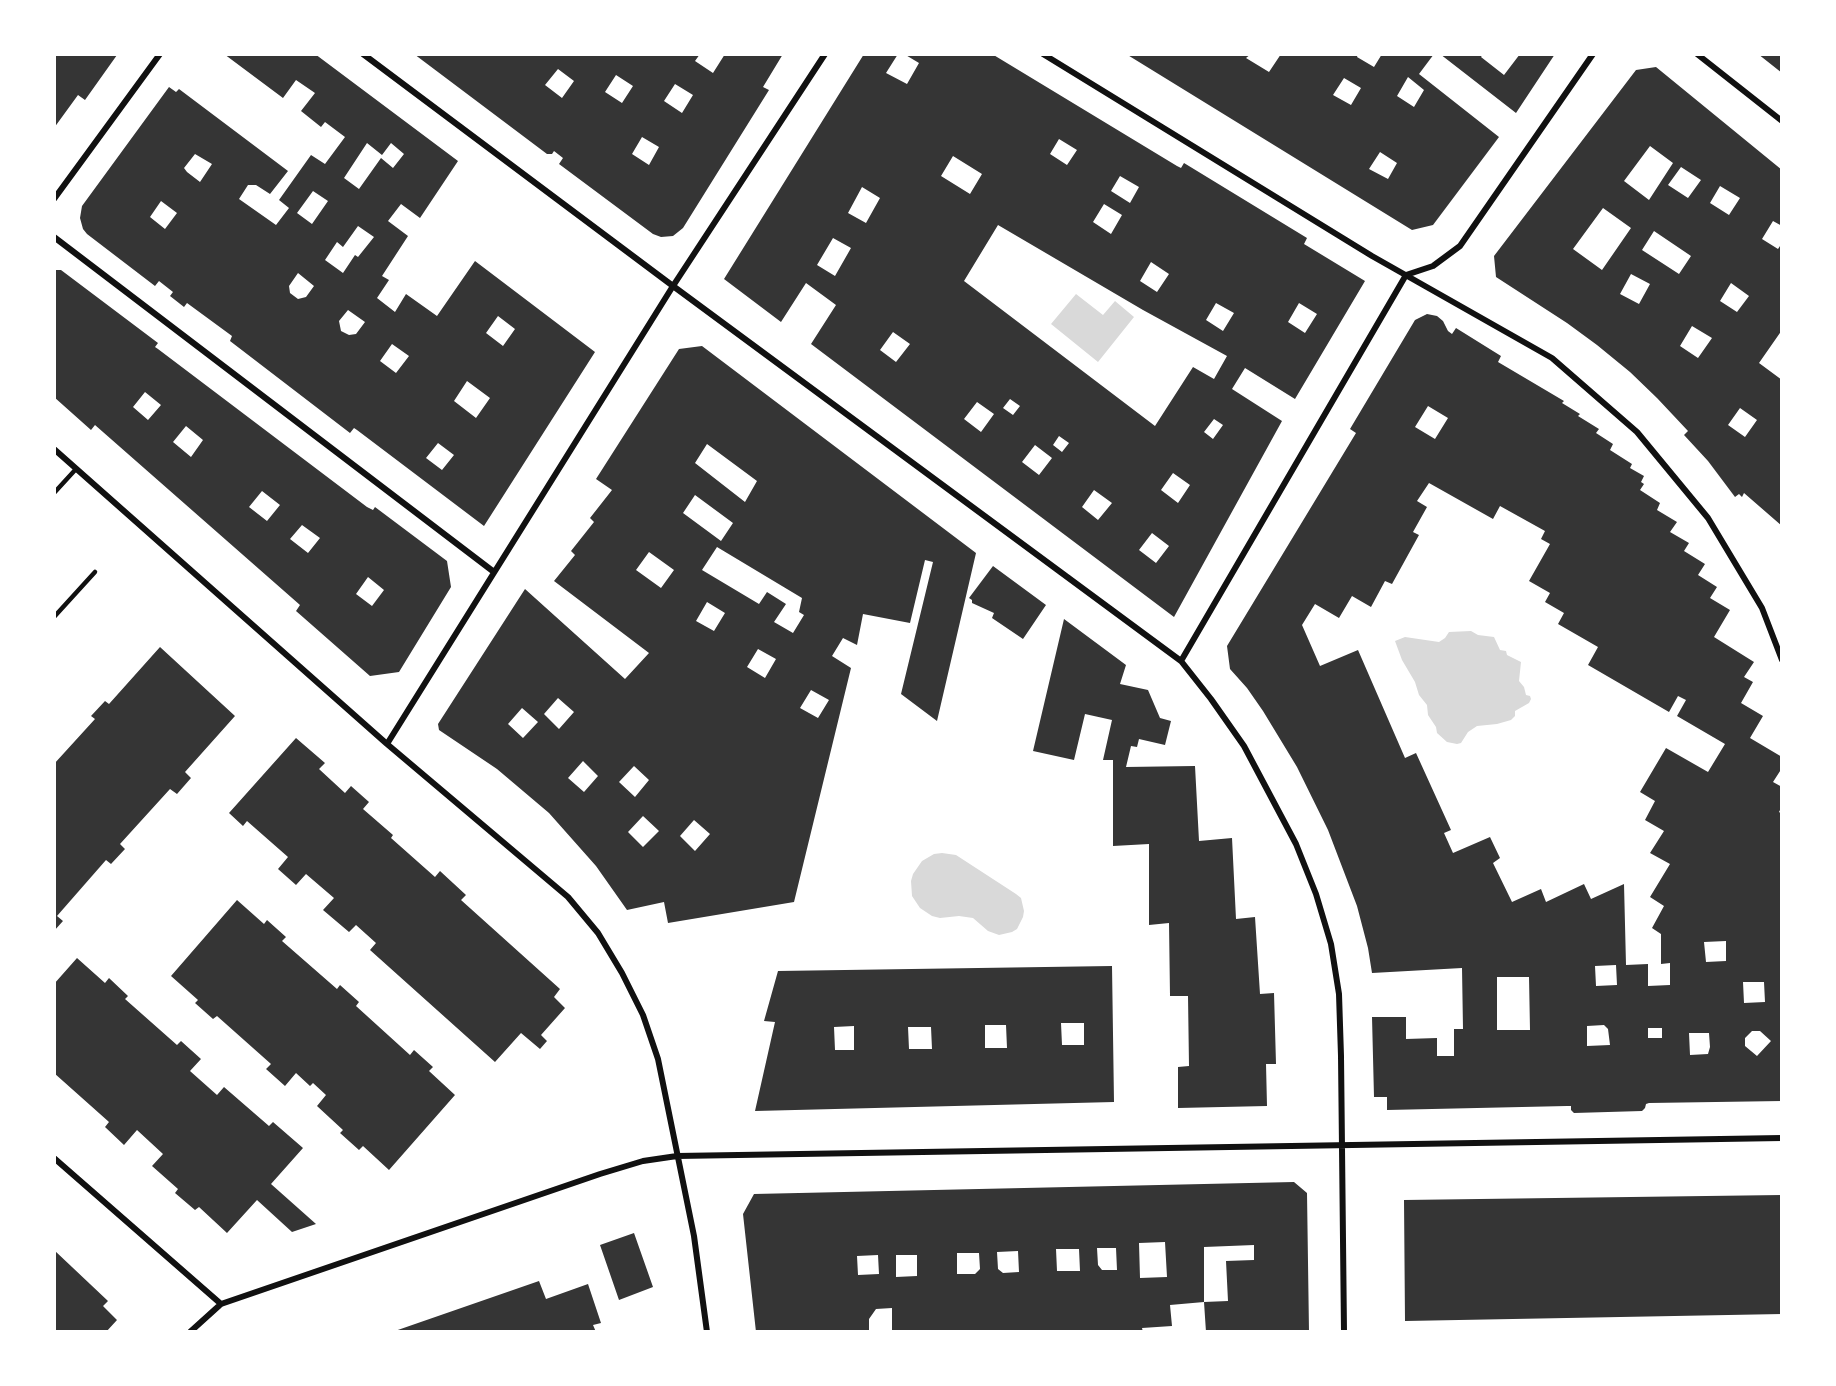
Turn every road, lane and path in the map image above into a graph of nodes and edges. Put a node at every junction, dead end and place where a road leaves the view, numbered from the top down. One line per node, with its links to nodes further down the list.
1 (160, 54): 8 (street)
2 (363, 54): 11 (street)
3 (825, 54): 11 (street)
4 (1043, 54): 10 (street)
5 (1593, 54): 10 (street)
6 (1697, 54): 7 (street)
7 (1782, 121)
8 (54, 199)
9 (54, 237): 16 (street)
10 (1406, 274): 18 (street); 19 (street)
11 (673, 286): 16 (street); 19 (street)
12 (54, 449): 13 (street)
13 (76, 468): 14 (lane); 20 (street)
14 (54, 493)
15 (95, 572): 17 (lane)
16 (494, 572): 20 (street)
17 (54, 617)
18 (1782, 660)
19 (1181, 661): 22 (street)
20 (387, 744): 23 (street)
21 (1782, 1138): 22 (street)
22 (1341, 1146): 23 (street); 28 (street)
23 (677, 1156): 25 (street); 27 (street)
24 (54, 1158): 25 (street)
25 (221, 1304): 26 (street)
26 (190, 1332)
27 (707, 1332)
28 (1344, 1332)

